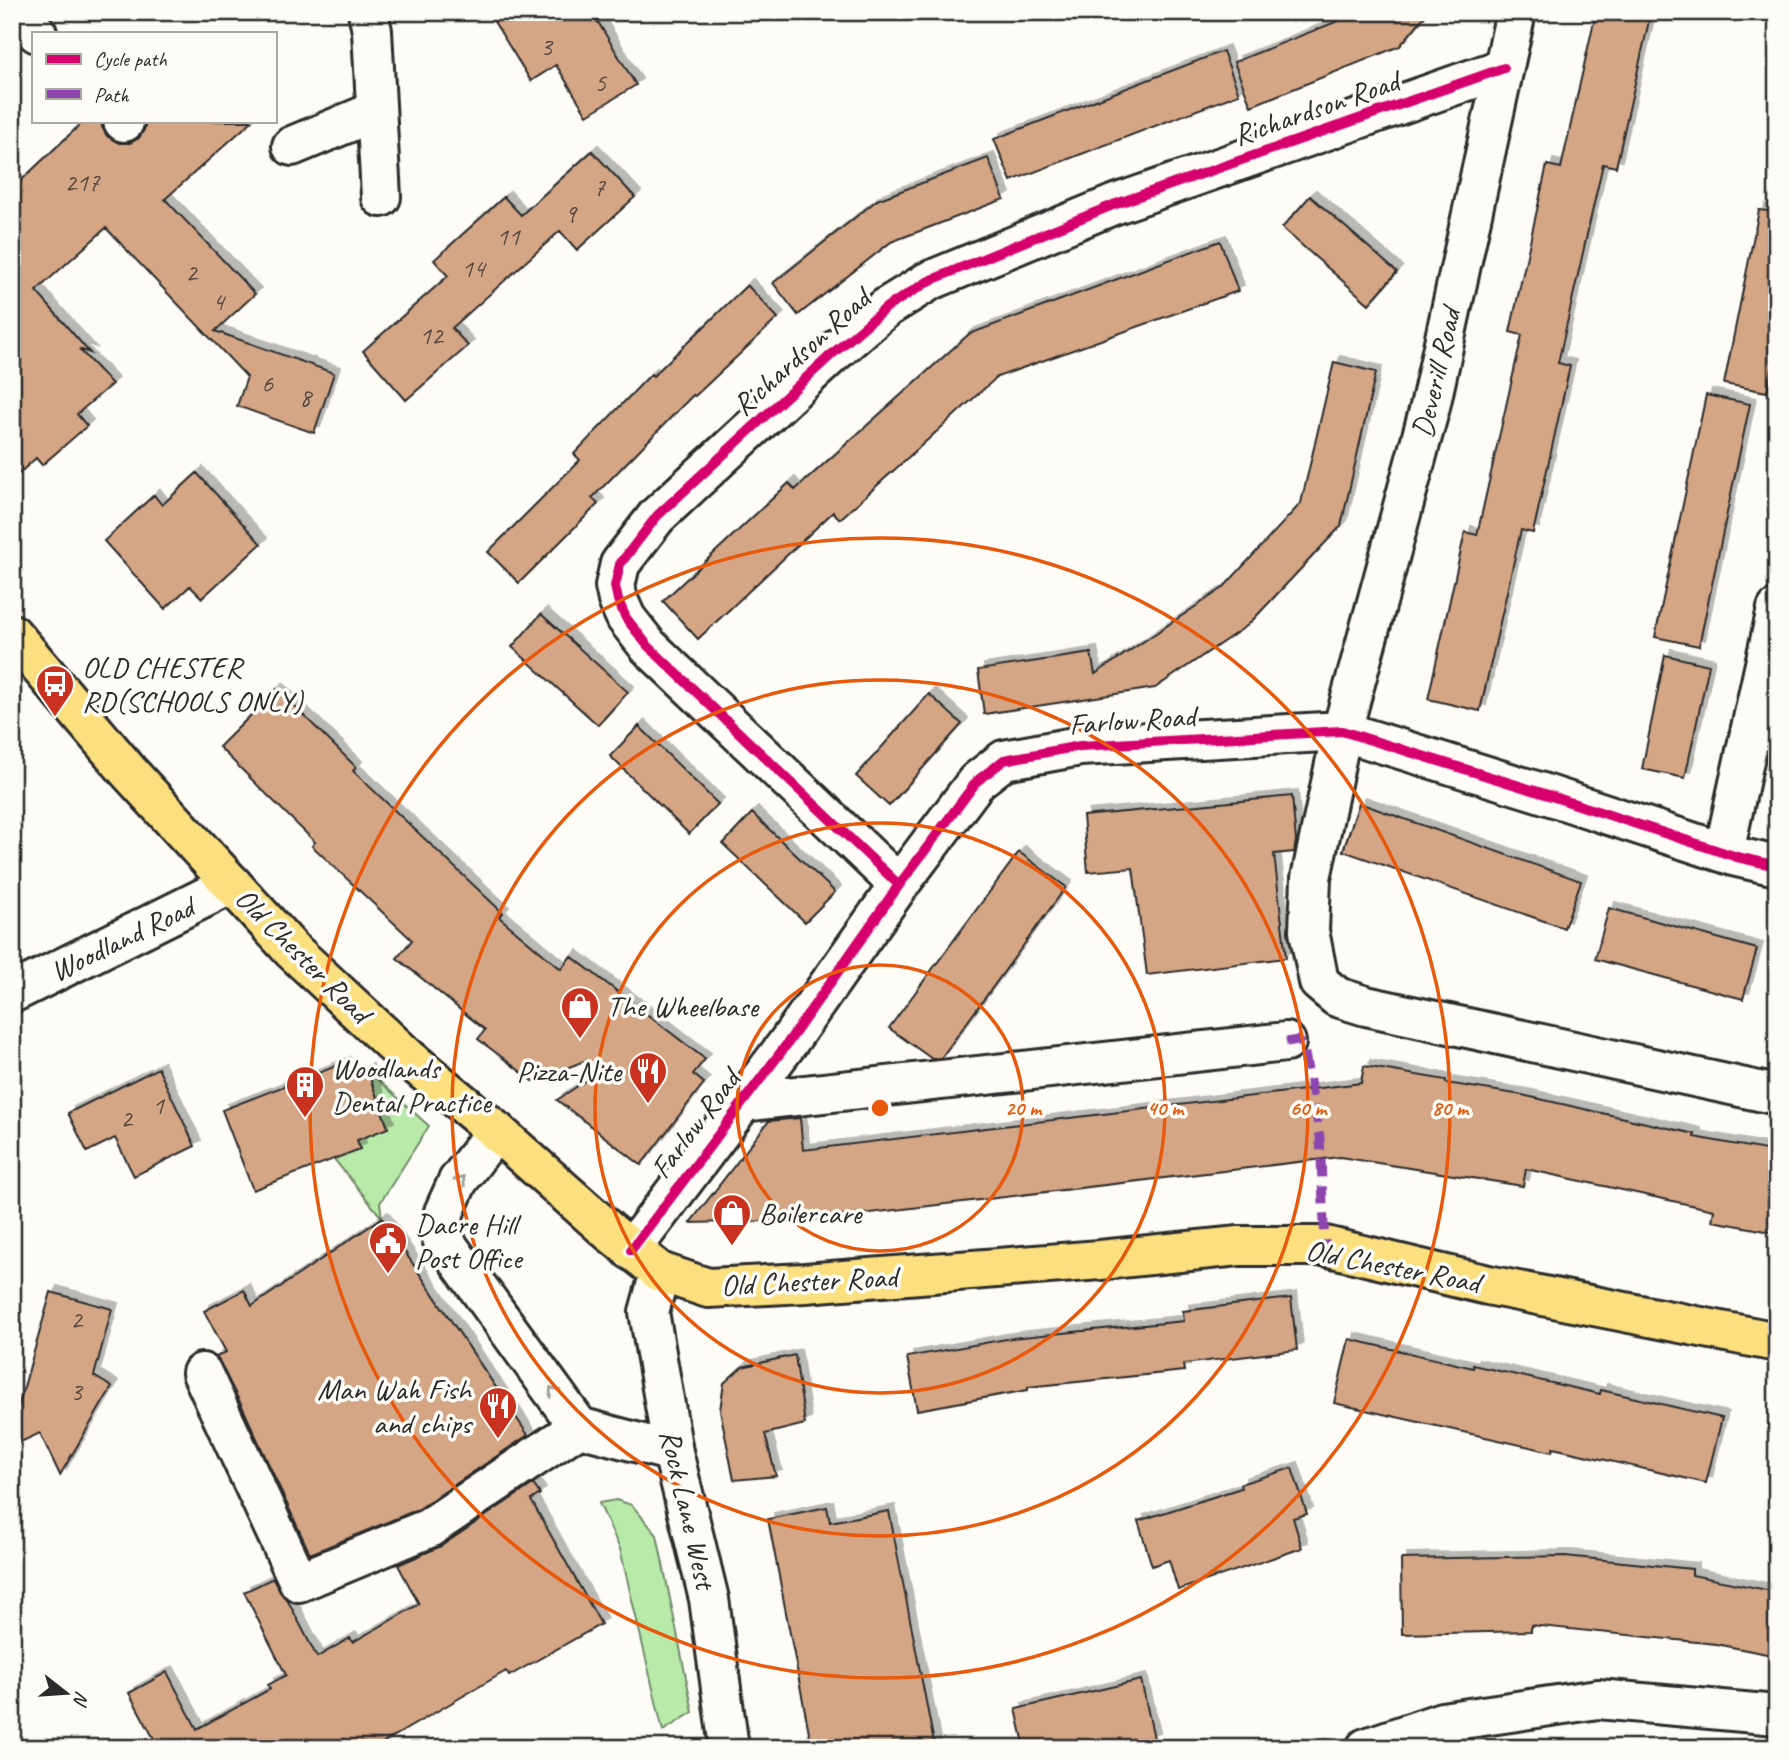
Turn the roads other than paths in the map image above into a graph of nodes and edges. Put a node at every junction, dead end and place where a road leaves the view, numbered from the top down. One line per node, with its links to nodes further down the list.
1 (16, 12): 4 (street)
2 (368, 12): 6 (street)
3 (1516, 12): 5 (street, Deverill Road)
4 (36, 32)
5 (1504, 68): 11 (street, Deverill Road); 15 (street, Richardson Road)
6 (376, 111): 7 (street); 8 (street)
7 (292, 146)
8 (380, 198)
9 (1777, 610): 12 (street)
10 (12, 634): 14 (main road, Old Chester Road)
11 (1342, 731): 12 (street, Farlow Road); 15 (street, Farlow Road); 18 (street, Deverill Road)
12 (1724, 852): 13 (street, Farlow Road)
13 (1777, 866)
14 (232, 884): 16 (street, Woodland Road); 20 (main road, Old Chester Road)
15 (899, 885): 19 (street, Farlow Road)
16 (12, 993)
17 (1286, 1042): 19 (street)
18 (1777, 1095)
19 (742, 1102): 21 (street, Farlow Road)
20 (496, 1131): 21 (main road, Old Chester Road); 24 (street, one-way to 20)
21 (646, 1261): 22 (main road, Old Chester Road); 25 (street, Rock Lane West)
22 (1777, 1342)
23 (202, 1373): 24 (street)
24 (579, 1427): 25 (street)
25 (673, 1452): 27 (street, Rock Lane West)
26 (1777, 1716): 28 (street)
27 (719, 1742)
28 (1366, 1748)

